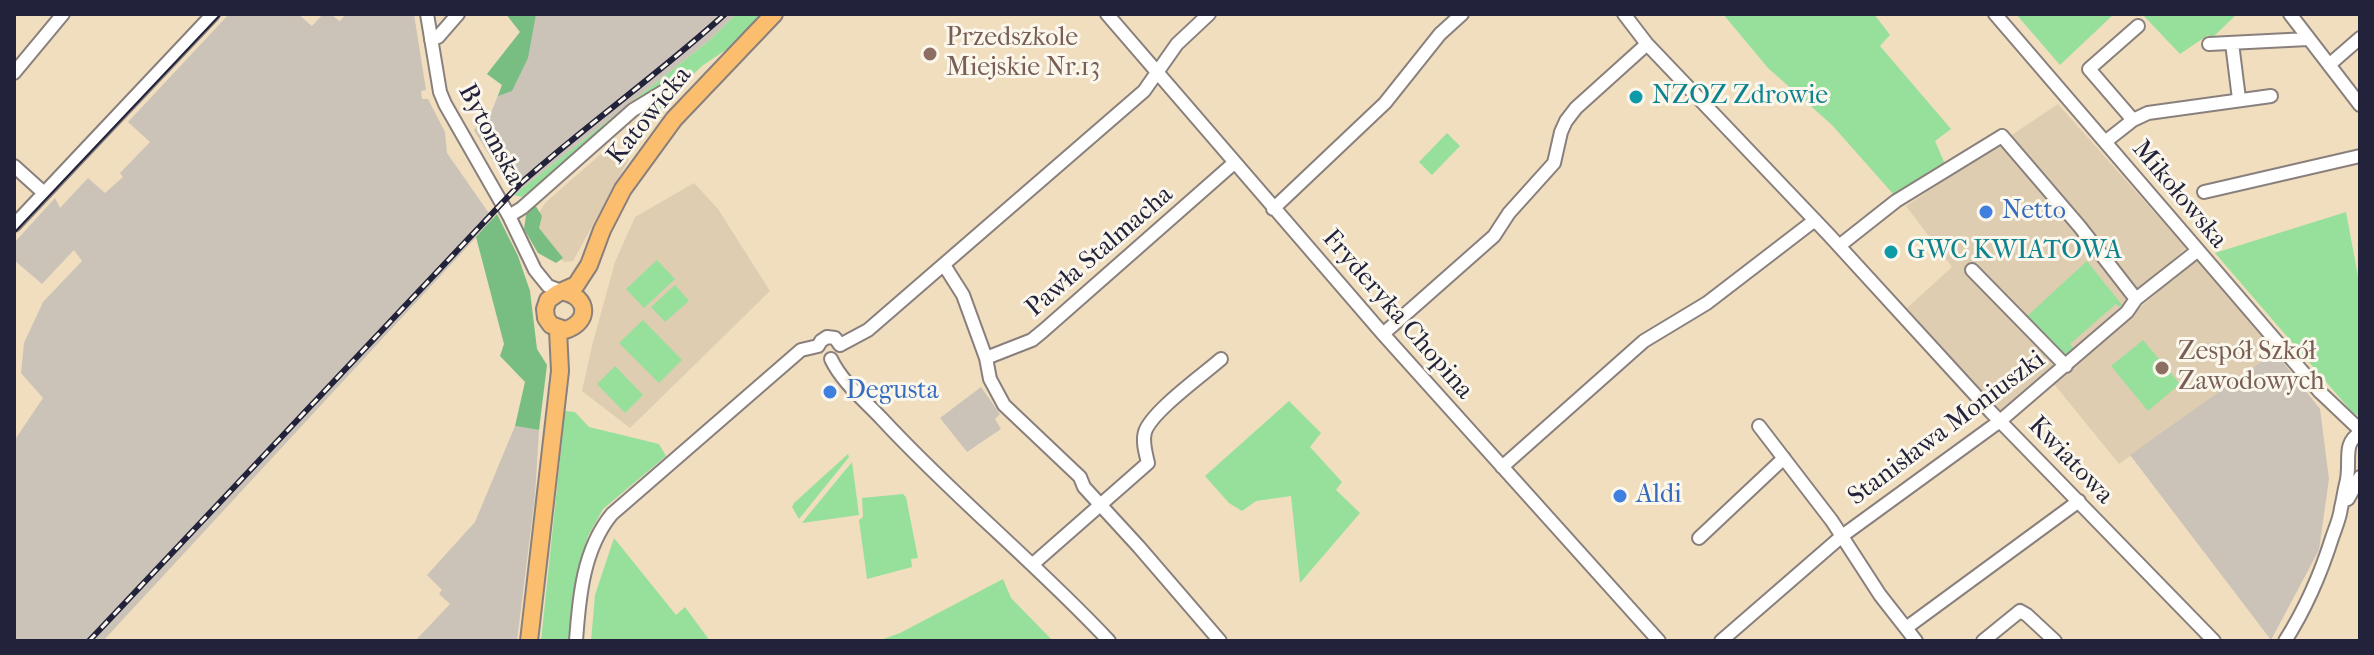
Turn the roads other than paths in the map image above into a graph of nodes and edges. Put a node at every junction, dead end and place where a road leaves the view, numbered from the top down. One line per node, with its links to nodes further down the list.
1 (63, 14): 21 (street)
2 (213, 14): 33 (street)
3 (427, 14): 16 (street, Bytomska)
4 (442, 14): 5 (street)
5 (458, 14): 16 (street)
6 (774, 14): 40 (main road, Katowicka)
7 (1107, 14): 22 (street, Fryderyka Chopina)
8 (1209, 14): 22 (street)
9 (1462, 14): 34 (street)
10 (1624, 14): 18 (street, Kwiatowa)
11 (1995, 14): 28 (street, Mikołowska)
12 (2290, 14): 15 (street)
13 (2138, 26): 27 (street)
14 (2360, 38): 20 (street)
15 (2308, 39): 17 (street); 20 (street)
16 (431, 40): 35 (street, Bytomska)
17 (2232, 43): 19 (street); 25 (street)
18 (1647, 44): 36 (street, Kwiatowa); 49 (street)
19 (2209, 44)
20 (2329, 65): 26 (street)
21 (14, 73)
22 (1157, 74): 30 (street, Fryderyka Chopina); 41 (street)
23 (676, 84): 35 (street)
24 (2271, 96): 25 (street)
25 (2239, 99): 27 (street)
26 (2360, 105)
27 (2133, 120): 28 (street)
28 (2105, 142): 39 (street, Mikołowska)
29 (2360, 156): 32 (street)
30 (1234, 163): 34 (street, Fryderyka Chopina); 52 (street, Pawła Stalmacha)
31 (14, 166): 33 (street)
32 (2204, 192)
33 (44, 193): 37 (street)
34 (1273, 209): 49 (street, Fryderyka Chopina)
35 (509, 216): 42 (street, Bytomska)
36 (1815, 220): 38 (street, Kwiatowa); 61 (street)
37 (14, 225)
38 (1839, 246): 45 (street); 56 (street, Kwiatowa)
39 (2197, 251): 45 (street, Stanisława Moniuszki); 58 (street, Mikołowska)
40 (589, 265): 44 (main road, Katowicka); 46 (main road, Katowicka)
41 (944, 265): 50 (street); 52 (street)
42 (535, 270): 44 (street, Bytomska); 47 (street, Bytomska)
43 (1972, 270): 55 (street)
44 (564, 292): 46 (main road); 47 (main road)
45 (2136, 299): 55 (street, Stanisława Moniuszki)
46 (580, 301): 48 (main road)
47 (545, 306): 48 (main road)
48 (566, 329): 72 (main road)
49 (1383, 334): 61 (street, Fryderyka Chopina)
50 (840, 345): 51 (street); 53 (street)
51 (818, 346): 53 (street); 73 (street)
52 (986, 358): 65 (street)
53 (831, 359): 69 (street)
54 (1221, 359): 65 (street)
55 (2066, 366): 56 (street, Stanisława Moniuszki)
56 (2000, 421): 64 (street, Kwiatowa); 67 (street, Stanisława Moniuszki)
57 (1759, 426): 59 (street)
58 (2357, 435): 60 (street)
59 (1784, 458): 67 (street); 68 (street)
60 (2350, 461): 62 (street); 66 (street)
61 (1502, 467): 76 (street, Fryderyka Chopina)
62 (2360, 471)
63 (2360, 477): 66 (street)
64 (2079, 501): 70 (street); 71 (street, Kwiatowa)
65 (1102, 505): 69 (street); 75 (street)
66 (2341, 508): 81 (street)
67 (1842, 536): 70 (street); 77 (street, Stanisława Moniuszki)
68 (1699, 538)
69 (1033, 564): 74 (street)
70 (1906, 628): 78 (street)
71 (2207, 638)
72 (529, 641)
73 (576, 641)
74 (1109, 641)
75 (1220, 641)
76 (1659, 641)
77 (1721, 641)
78 (1916, 641)
79 (1983, 641): 80 (street)
80 (2055, 641)
81 (2285, 641)

